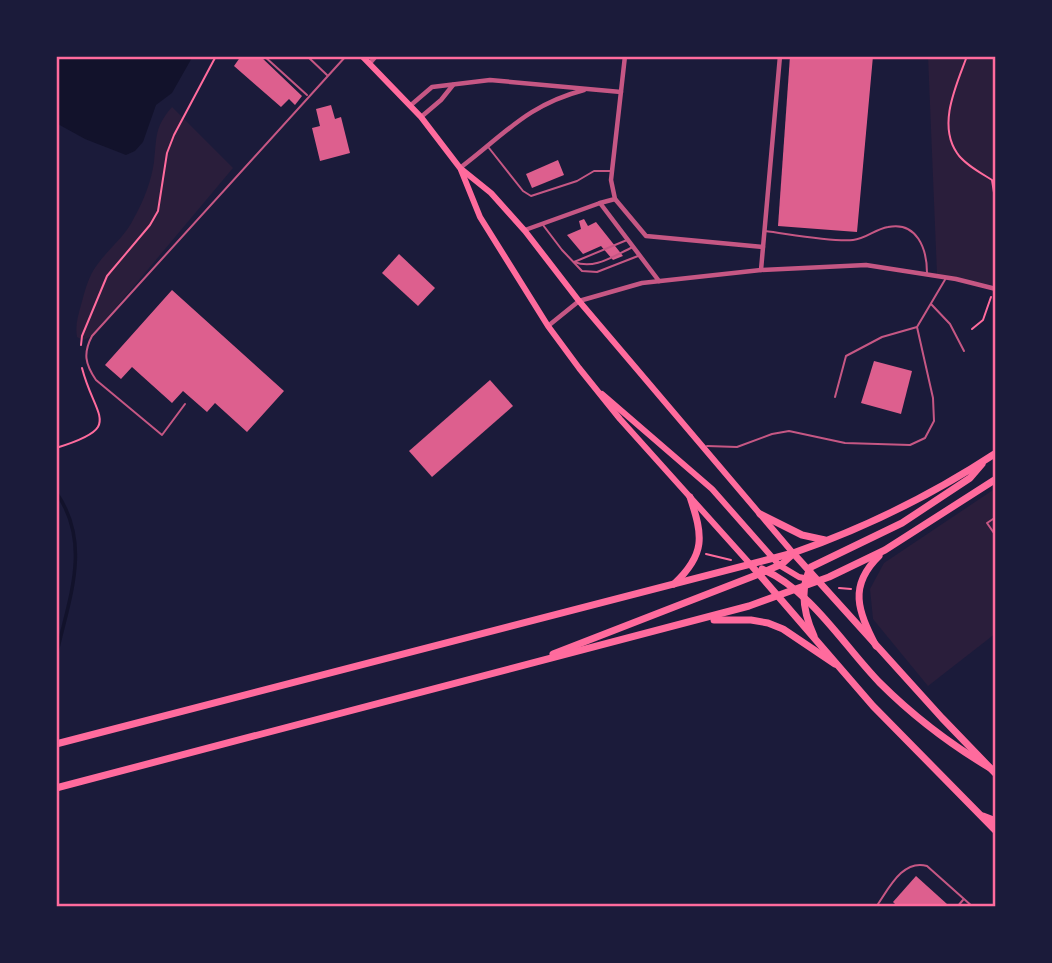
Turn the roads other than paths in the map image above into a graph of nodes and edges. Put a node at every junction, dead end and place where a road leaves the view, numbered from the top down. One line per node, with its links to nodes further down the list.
1 (264, 56): 13 (lane)
2 (307, 56): 9 (lane)
3 (346, 56): 9 (lane)
4 (362, 56): 8 (main road)
5 (376, 56): 8 (street)
6 (625, 56): 12 (street)
7 (780, 56): 23 (street)
8 (370, 63): 14 (main road)
9 (328, 76): 13 (lane)
10 (453, 84): 11 (street); 14 (street); 15 (street)
11 (588, 89): 12 (street); 16 (street)
12 (621, 92): 18 (street)
13 (309, 96): 41 (lane)
14 (411, 105): 15 (main road)
15 (421, 117): 17 (main road)
16 (488, 147): 17 (street); 18 (lane)
17 (460, 168): 22 (main road); 36 (main road)
18 (612, 171): 19 (street)
19 (615, 200): 20 (street); 26 (street)
20 (600, 203): 21 (street); 24 (street)
21 (542, 224): 22 (street); 28 (lane)
22 (525, 231): 34 (main road)
23 (764, 231): 26 (street); 30 (lane)
24 (628, 240): 25 (street); 28 (lane)
25 (633, 247): 27 (street); 28 (lane)
26 (763, 247): 29 (street)
27 (639, 255): 28 (lane); 32 (street)
28 (573, 262)
29 (761, 270): 30 (street); 32 (street)
30 (927, 274): 31 (street)
31 (947, 277): 33 (street); 35 (lane)
32 (659, 281): 34 (street)
33 (996, 289)
34 (579, 301): 36 (street); 42 (main road)
35 (932, 304): 37 (lane); 38 (lane)
36 (548, 326): 39 (main road)
37 (916, 327): 40 (lane); 42 (lane)
38 (964, 351)
39 (588, 380): 46 (main road); 53 (main road)
40 (835, 397)
41 (185, 404)
42 (702, 446): 47 (main road)
43 (996, 453): 44 (main road)
44 (988, 459): 50 (main road); 56 (main road)
45 (996, 479): 51 (main road)
46 (690, 497): 54 (main road); 58 (main road)
47 (760, 514): 50 (main road); 52 (main road)
48 (996, 517): 49 (lane)
49 (996, 536)
50 (829, 541): 52 (main road)
51 (885, 550): 57 (main road); 64 (main road)
52 (793, 553): 53 (main road); 56 (main road)
53 (776, 562): 54 (main road); 55 (main road); 56 (main road)
54 (751, 565): 55 (main road); 58 (main road)
55 (762, 572): 59 (main road); 60 (main road); 66 (main road)
56 (806, 579): 57 (main road); 57 (main road); 59 (main road); 61 (main road)
57 (818, 581): 64 (main road)
58 (673, 585): 67 (main road)
59 (794, 590): 60 (main road); 61 (main road)
60 (779, 596): 62 (main road); 63 (main road)
61 (804, 599): 63 (main road); 68 (main road)
62 (703, 619): 65 (main road); 66 (main road)
63 (814, 636): 65 (main road)
64 (876, 646): 68 (main road)
65 (835, 664): 70 (main road)
66 (498, 673): 69 (main road)
67 (56, 744)
68 (993, 771)
69 (56, 788)
70 (979, 814): 71 (main road); 72 (main road)
71 (996, 821)
72 (996, 831)
73 (964, 899): 74 (lane); 75 (lane); 76 (lane)
74 (881, 907)
75 (957, 907)
76 (973, 907)

